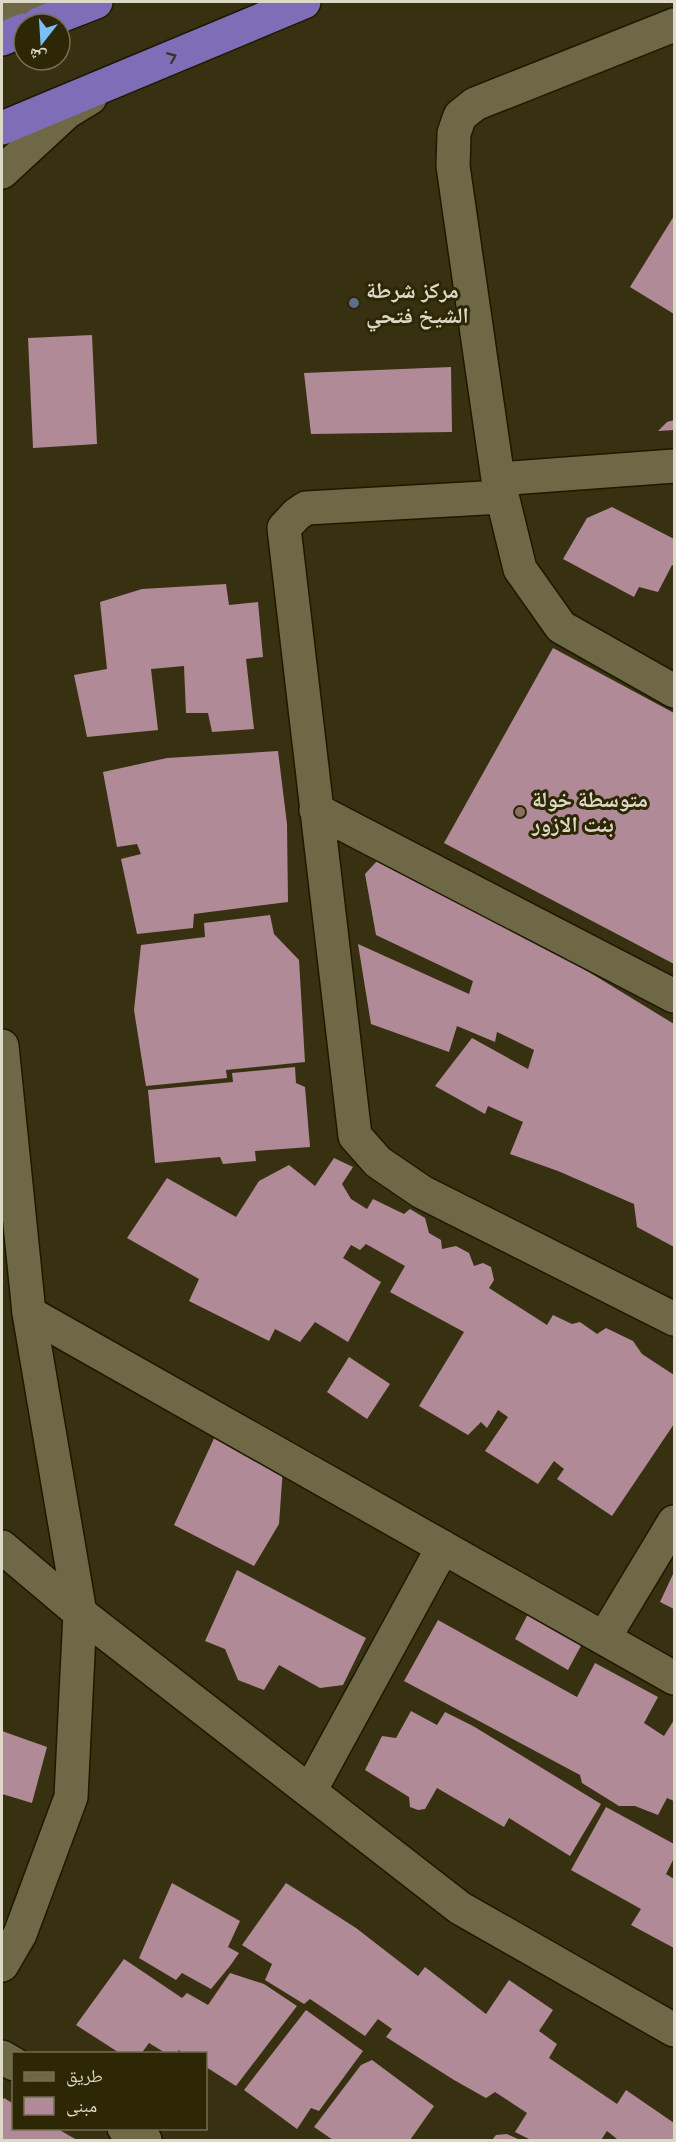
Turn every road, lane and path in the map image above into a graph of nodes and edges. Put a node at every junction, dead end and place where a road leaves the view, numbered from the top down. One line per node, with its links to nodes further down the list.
1 (94, 2): 3 (street); 4 (highway)
2 (304, 2): 6 (highway, one-way to 2)
3 (2, 10)
4 (69, 12)
5 (675, 25): 10 (street)
6 (128, 75): 7 (highway); 8 (street)
7 (2, 128)
8 (2, 172)
9 (675, 466): 10 (street)
10 (500, 488): 11 (street); 12 (street)
11 (675, 691)
12 (316, 810): 13 (street); 16 (street)
13 (675, 996)
14 (2, 1046): 15 (street)
15 (29, 1312): 19 (street); 20 (street)
16 (675, 1319)
17 (675, 1522): 21 (street)
18 (2, 1547): 20 (street)
19 (443, 1547): 21 (street); 23 (street)
20 (80, 1613): 23 (street); 24 (street)
21 (604, 1638): 22 (street)
22 (675, 1678)
23 (310, 1791): 25 (street)
24 (2, 1965)
25 (675, 2030)
26 (128, 2130): 27 (street)
27 (145, 2140)

